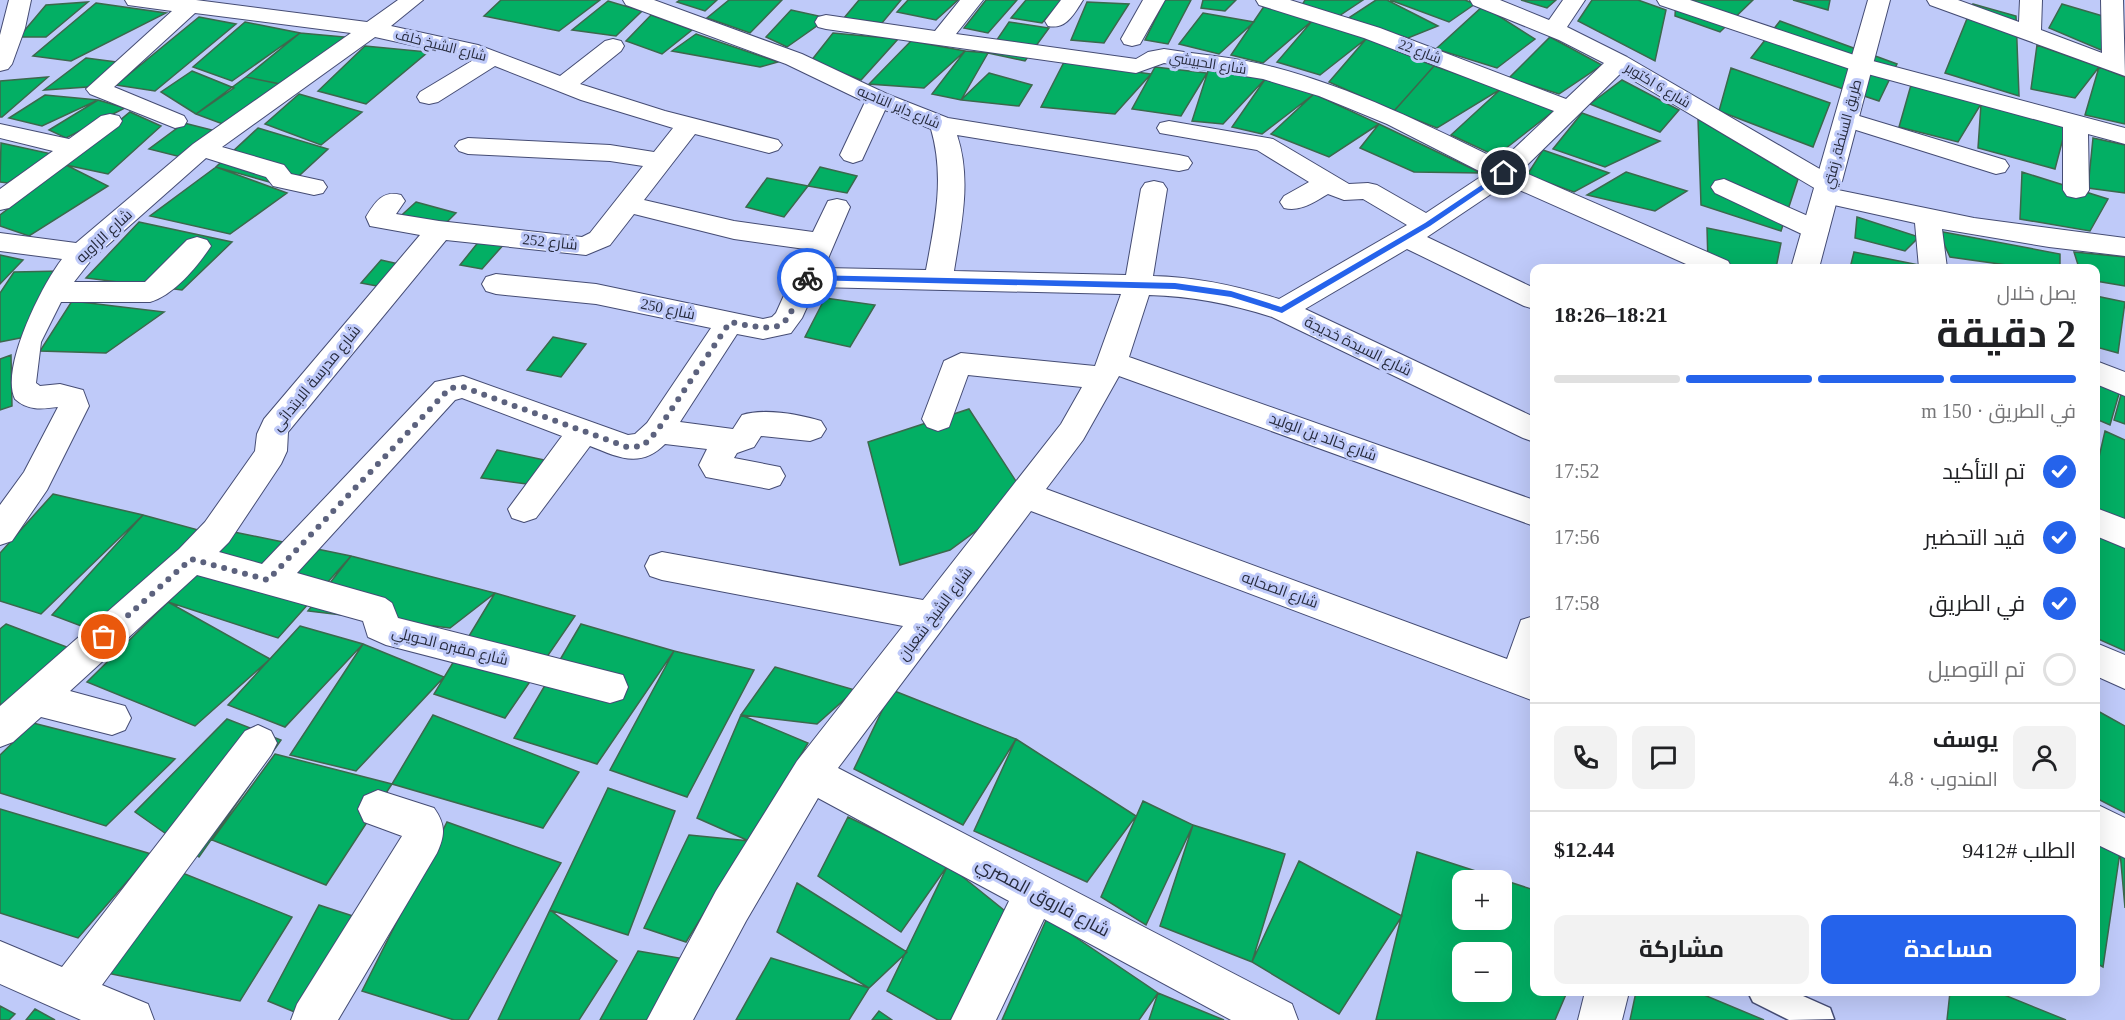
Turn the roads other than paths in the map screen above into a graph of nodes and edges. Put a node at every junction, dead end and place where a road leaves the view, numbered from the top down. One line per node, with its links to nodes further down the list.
1 (20, 0): 29 (street)
2 (136, 0): 18 (street, شارع الشيخ خلف)
3 (411, 0): 20 (street, شارع الزاويه)
4 (634, 0): 17 (street, شارع داير الناحيه)
5 (843, 0): 25 (street)
6 (972, 0): 23 (street)
7 (1072, 0): 19 (street)
8 (1154, 0): 24 (street)
9 (1481, 0): 21 (street, شارع 6 اكتوبر)
10 (1574, 0): 21 (street)
11 (1668, 0): 30 (street)
12 (1879, 0): 30 (street, طريق السنطة, زفتي)
13 (1938, 0): 22 (street)
14 (2031, 0): 22 (street)
15 (2112, 0): 31 (street)
16 (1255, 2): 35 (street, شارع 22)
17 (661, 4): 25 (street, شارع داير الناحيه)
18 (190, 6): 20 (street, شارع الشيخ خلف); 38 (street)
19 (1056, 21)
20 (373, 29): 27 (street, شارع الشيخ خلف); 48 (street, شارع الزاويه)
21 (1554, 29): 28 (street, شارع 6 اكتوبر)
22 (2030, 34): 31 (street)
23 (940, 39): 25 (street, شارع الحبيشي); 53 (street, شارع الحبيشي)
24 (1132, 39)
25 (810, 40): 34 (street, شارع داير الناحيه)
26 (614, 46): 32 (street)
27 (492, 58): 32 (street, شارع الشيخ خلف); 33 (street)
28 (1619, 62): 35 (street); 58 (street, شارع 6 اكتوبر)
29 (0, 64)
30 (1861, 65): 36 (street, طريق السنطة, زفتي); 39 (street)
31 (2120, 67)
32 (564, 85): 40 (street, شارع الشيخ خلف)
33 (429, 97)
34 (878, 99): 41 (street, شارع داير الناحيه); 49 (street)
35 (1570, 109): 53 (street)
36 (1846, 118): 52 (street); 58 (street, طريق السنطة, زفتي)
37 (110, 121): 47 (street)
38 (175, 121)
39 (2076, 123): 44 (street); 59 (street)
40 (689, 125): 45 (street, شارع الشيخ خلف); 50 (street, شارع 252)
41 (942, 125): 51 (street, شارع داير الناحيه); 78 (street)
42 (1169, 128): 54 (street)
43 (0, 131): 47 (street)
44 (2125, 136)
45 (769, 145)
46 (468, 146): 50 (street)
47 (73, 148): 61 (street)
48 (202, 149): 56 (street); 73 (street, شارع الزاويه)
49 (853, 155)
50 (660, 161): 63 (street, شارع 252)
51 (1179, 163)
52 (1996, 166)
53 (1504, 173): 68 (street); 74 (street, شارع الحبيشي)
54 (1328, 183): 62 (street); 68 (street)
55 (1724, 187): 67 (street)
56 (314, 188)
57 (1154, 189): 80 (street, شارع الشيخ شعبان)
58 (1827, 190): 65 (street, شارع 6 اكتوبر); 67 (street, طريق السنطة, زفتي)
59 (2076, 190)
60 (392, 201): 66 (street, شارع 252)
61 (0, 202)
62 (1293, 202)
63 (627, 204): 66 (street, شارع 252); 70 (street)
64 (837, 207): 70 (street, شارع 250)
65 (1928, 219): 72 (street, شارع 6 اكتوبر); 76 (street)
66 (439, 230): 100 (street, شارع مدرسة الابتدائى)
67 (1816, 230): 75 (street, طريق السنطة, زفتي)
68 (1416, 231): 82 (street); 83 (street)
69 (0, 242): 73 (street)
70 (822, 242): 77 (street, شارع 250)
71 (197, 246): 81 (street)
72 (2125, 247)
73 (82, 253): 81 (street, شارع الزاويه)
74 (1709, 264)
75 (1806, 264)
76 (1933, 264)
77 (807, 277): 78 (street, شارع السيدة خديجة); 84 (street, شارع 250)
78 (939, 279): 80 (street, شارع السيدة خديجة)
79 (496, 284): 84 (street, شارع 250)
80 (1138, 285): 83 (street, شارع السيدة خديجة); 86 (street, شارع الشيخ شعبان)
81 (52, 292): 85 (street, شارع الزاويه)
82 (1530, 297)
83 (1282, 310): 88 (street, شارع السيدة خديجة)
84 (730, 322): 91 (street)
85 (13, 346): 98 (street, شارع الزاويه)
86 (1108, 370): 87 (street, شارع خالد بن الوليد); 94 (street, شارع الشيخ شعبان); 96 (street, شارع خالد بن الوليد)
87 (938, 419)
88 (1530, 428)
89 (810, 429): 92 (street)
90 (584, 430): 91 (street); 95 (street); 102 (street)
91 (657, 431): 92 (street)
92 (727, 440): 93 (street)
93 (769, 477)
94 (1025, 495): 103 (street, شارع الشيخ شعبان); 107 (street, شارع الصحابه)
95 (524, 509)
96 (1530, 512)
97 (2100, 523): 99 (street)
98 (0, 531)
99 (2125, 534)
100 (191, 559): 102 (street, شارع مقبره الحويلي); 109 (street, شارع مدرسة الابتدائى)
101 (662, 566): 103 (street)
102 (268, 580): 108 (street, شارع مقبره الحويلي)
103 (933, 617): 113 (street, شارع الشيخ شعبان)
104 (1530, 660): 107 (street)
105 (2100, 661): 106 (street)
106 (2125, 673)
107 (1527, 682)
108 (610, 687)
109 (34, 699): 110 (street); 111 (street, شارع مدرسة الابتدائى)
110 (112, 718)
111 (0, 730)
112 (258, 742): 119 (street)
113 (811, 774): 117 (street, شارع فاروق المصري); 125 (street, شارع الشيخ شعبان)
114 (378, 809): 124 (street)
115 (2100, 825): 116 (street)
116 (2125, 839)
117 (1035, 893): 126 (street); 127 (street, شارع فاروق المصري)
118 (0, 962): 119 (street)
119 (69, 993): 123 (street)
120 (1607, 996): 128 (street)
121 (1771, 996): 122 (lane)
122 (1819, 1019)
123 (132, 1020)
124 (313, 1020)
125 (669, 1020)
126 (974, 1020)
127 (1276, 1020)
128 (1600, 1020)

